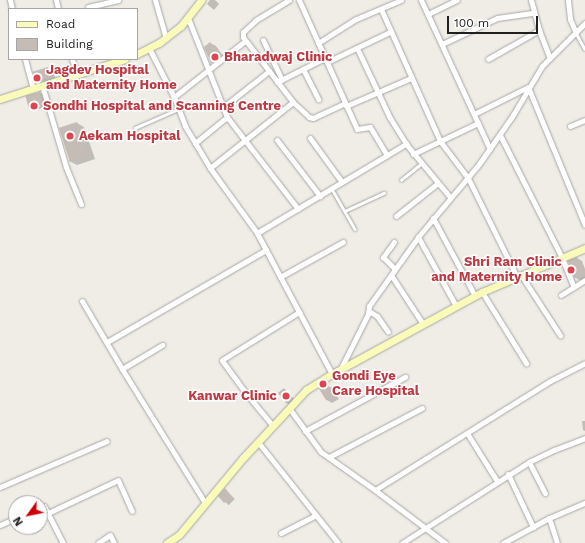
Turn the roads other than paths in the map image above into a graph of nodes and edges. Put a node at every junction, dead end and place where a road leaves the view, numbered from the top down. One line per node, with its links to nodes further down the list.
1 (86, 0): 12 (street)
2 (118, 0): 12 (street)
3 (155, 0): 21 (street)
4 (202, 0): 16 (street)
5 (289, 0): 23 (street)
6 (299, 0): 24 (street)
7 (402, 0): 13 (street)
8 (421, 0): 15 (street)
9 (457, 0): 15 (street)
10 (530, 0): 14 (street)
11 (568, 0): 20 (street)
12 (89, 8)
13 (381, 9): 19 (street); 24 (street)
14 (534, 13): 18 (street); 25 (street)
15 (428, 14): 25 (street)
16 (188, 18): 21 (street); 38 (street)
17 (585, 23): 20 (street)
18 (539, 30): 30 (street); 31 (street)
19 (390, 32): 27 (street); 41 (street)
20 (576, 33): 28 (lane); 30 (street)
21 (166, 38): 26 (street)
22 (264, 40): 42 (street)
23 (245, 41): 38 (street); 39 (street)
24 (318, 43): 35 (street)
25 (442, 44): 54 (street)
26 (149, 48): 29 (street); 47 (street)
27 (357, 48): 35 (street); 46 (street)
28 (585, 49)
29 (138, 54)
30 (550, 58): 44 (street)
31 (488, 59)
32 (25, 60): 45 (street)
33 (72, 60): 40 (street)
34 (118, 60): 36 (street)
35 (326, 60): 37 (street); 51 (street)
36 (105, 62): 40 (street)
37 (303, 69): 42 (street); 49 (street)
38 (208, 70): 47 (street); 52 (street)
39 (268, 71): 42 (street); 52 (street)
40 (77, 74): 43 (street)
41 (411, 78): 46 (street); 64 (street)
42 (280, 81): 50 (street)
43 (42, 86): 45 (street); 80 (street)
44 (528, 87): 54 (street); 60 (street); 85 (street)
45 (32, 88): 48 (street)
46 (378, 92): 51 (street); 66 (street)
47 (174, 98): 53 (street)
48 (0, 99)
49 (318, 99)
50 (293, 102): 51 (street); 62 (street)
51 (346, 105): 69 (street)
52 (222, 108): 55 (street)
53 (179, 109): 59 (lane); 65 (street)
54 (474, 114): 57 (street)
55 (227, 117): 62 (street); 65 (street)
56 (585, 120): 58 (street)
57 (478, 122): 64 (street); 67 (street)
58 (570, 126)
59 (135, 128)
60 (500, 135): 67 (street); 93 (street)
61 (310, 138): 74 (street)
62 (244, 139): 71 (street); 81 (street)
63 (277, 140): 78 (street)
64 (440, 141): 68 (street); 72 (street)
65 (195, 143): 71 (street)
66 (406, 144): 68 (street); 69 (street)
67 (490, 149): 72 (street)
68 (413, 154): 70 (street)
69 (388, 155): 74 (street)
70 (422, 164): 73 (lane); 75 (street)
71 (210, 168): 87 (street)
72 (468, 178): 79 (street); 96 (street)
73 (401, 180)
74 (342, 182): 76 (street)
75 (438, 183): 79 (street); 83 (street)
76 (331, 189): 78 (street); 82 (lane)
77 (384, 193): 82 (lane)
78 (320, 196): 81 (street)
79 (450, 197): 84 (street)
80 (81, 204)
81 (298, 209): 87 (street)
82 (345, 212): 86 (lane)
83 (396, 216)
84 (433, 218): 88 (street); 101 (street)
85 (585, 225)
86 (355, 229)
87 (257, 233): 92 (street)
88 (418, 237): 94 (street); 104 (street)
89 (343, 242): 97 (street)
90 (394, 242): 94 (street)
91 (585, 248): 93 (street)
92 (266, 250): 97 (street); 110 (street)
93 (562, 258): 96 (street); 99 (street)
94 (395, 269): 95 (street)
95 (391, 275): 105 (street); 107 (street)
96 (519, 276): 100 (street); 109 (street)
97 (280, 277): 106 (street)
98 (585, 280): 99 (street)
99 (574, 288): 102 (street)
100 (482, 292): 101 (street); 112 (street)
101 (475, 296): 104 (street)
102 (561, 296)
103 (82, 301): 110 (street)
104 (456, 306): 107 (street)
105 (369, 311): 108 (street); 115 (street)
106 (299, 312): 116 (street); 120 (street)
107 (423, 324): 115 (street)
108 (388, 332)
109 (560, 336)
110 (106, 342): 114 (street)
111 (162, 346): 114 (street)
112 (526, 363)
113 (585, 363): 122 (street)
114 (122, 369): 133 (street)
115 (339, 370): 116 (street)
116 (332, 374): 118 (street)
117 (405, 377): 121 (street)
118 (289, 408): 120 (street); 121 (street)
119 (422, 408): 126 (street)
120 (273, 426): 125 (street)
121 (305, 431): 126 (street)
122 (467, 434): 129 (street); 131 (street)
123 (585, 438): 127 (street)
124 (107, 441): 130 (street)
125 (258, 442): 133 (street); 137 (street)
126 (329, 457): 131 (street)
127 (529, 462): 128 (street); 132 (street)
128 (508, 474): 129 (street); 139 (street)
129 (497, 481): 140 (street)
130 (0, 487)
131 (375, 490): 140 (street)
132 (545, 493)
133 (205, 503): 145 (street)
134 (585, 503): 138 (street)
135 (132, 511): 136 (street)
136 (48, 513): 142 (street)
137 (316, 515): 141 (street); 146 (street)
138 (549, 518): 139 (street); 150 (street)
139 (533, 526): 149 (street)
140 (425, 528): 147 (street); 148 (street)
141 (281, 533)
142 (63, 543)
143 (98, 543): 144 (street)
144 (114, 543)
145 (167, 543)
146 (338, 543)
147 (402, 543)
148 (445, 543)
149 (504, 543)
150 (557, 543)

